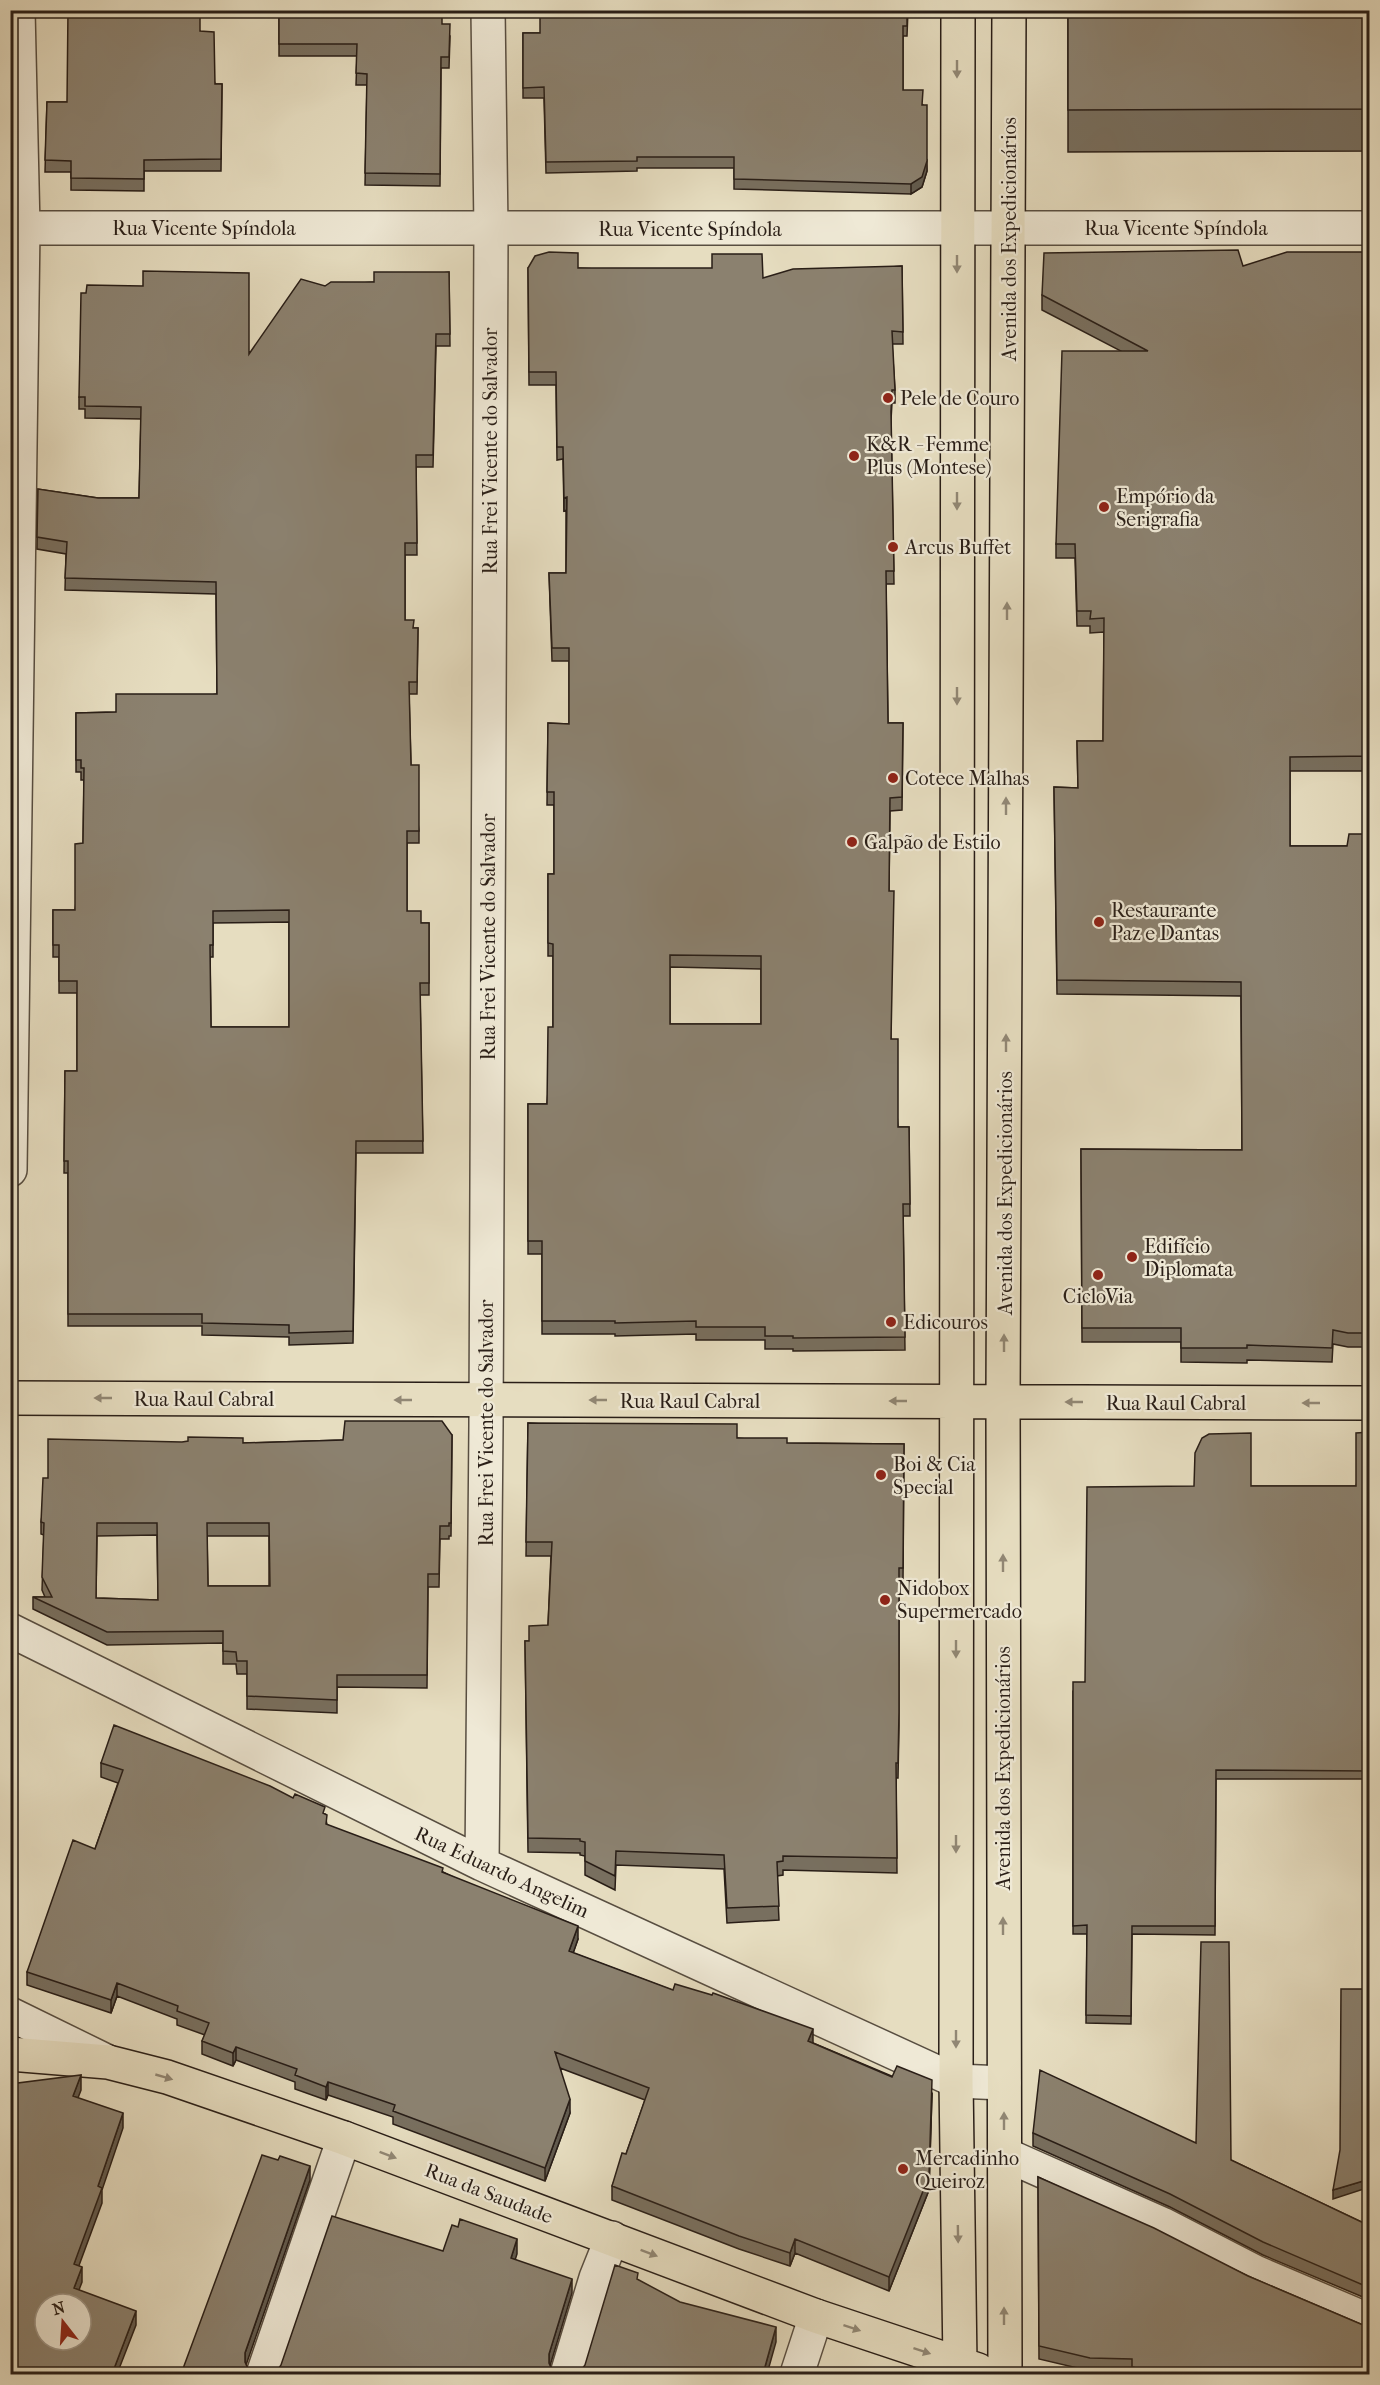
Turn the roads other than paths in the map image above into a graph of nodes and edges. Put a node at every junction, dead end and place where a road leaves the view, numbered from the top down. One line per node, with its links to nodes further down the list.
1 (18, 10): 5 (street)
2 (488, 10): 8 (street, Rua Frei Vicente do Salvador)
3 (958, 10): 9 (main road, one-way to 9)
4 (1009, 10): 6 (main road, Avenida dos Expedicionários)
5 (17, 228): 8 (street, Rua Vicente Spíndola); 10 (street)
6 (1009, 228): 7 (street, Rua Vicente Spíndola); 9 (street, Rua Vicente Spíndola); 14 (main road, Avenida dos Expedicionários, one-way to 6)
7 (1370, 228)
8 (491, 229): 9 (street, Rua Vicente Spíndola); 12 (street, Rua Frei Vicente do Salvador)
9 (957, 230): 13 (main road, one-way to 13)
10 (10, 1170)
11 (10, 1398): 12 (main road, Rua Raul Cabral, one-way to 11)
12 (486, 1400): 13 (main road, Rua Raul Cabral, one-way to 12); 17 (street, Rua Frei Vicente do Salvador)
13 (956, 1401): 14 (main road, Rua Raul Cabral); 21 (main road, one-way to 21)
14 (1003, 1402): 15 (main road, Rua Raul Cabral, one-way to 14); 22 (main road, Avenida dos Expedicionários, one-way to 14)
15 (1370, 1403)
16 (10, 1630): 17 (street, Rua Eduardo Angelim)
17 (482, 1864): 21 (street, Rua Eduardo Angelim)
18 (10, 2014): 20 (street)
19 (10, 2054): 20 (main road, Rua da Saudade)
20 (108, 2062): 23 (main road, Rua da Saudade, one-way to 23)
21 (956, 2081): 22 (street, Rua Eduardo Angelim); 28 (main road, one-way to 28)
22 (1004, 2083): 24 (main road, Avenida dos Expedicionários, one-way to 22)
23 (344, 2138): 25 (main road, Rua da Saudade, one-way to 25); 29 (street)
24 (1004, 2154): 27 (street); 33 (main road, Avenida dos Expedicionários, one-way to 24)
25 (612, 2238): 26 (main road, Rua da Saudade, one-way to 26); 30 (street)
26 (816, 2316): 28 (main road, Rua da Saudade, one-way to 28); 31 (street)
27 (1370, 2321)
28 (960, 2364): 32 (main road, Rua da Saudade)
29 (263, 2374)
30 (567, 2374)
31 (797, 2374)
32 (992, 2374)
33 (1005, 2374)

